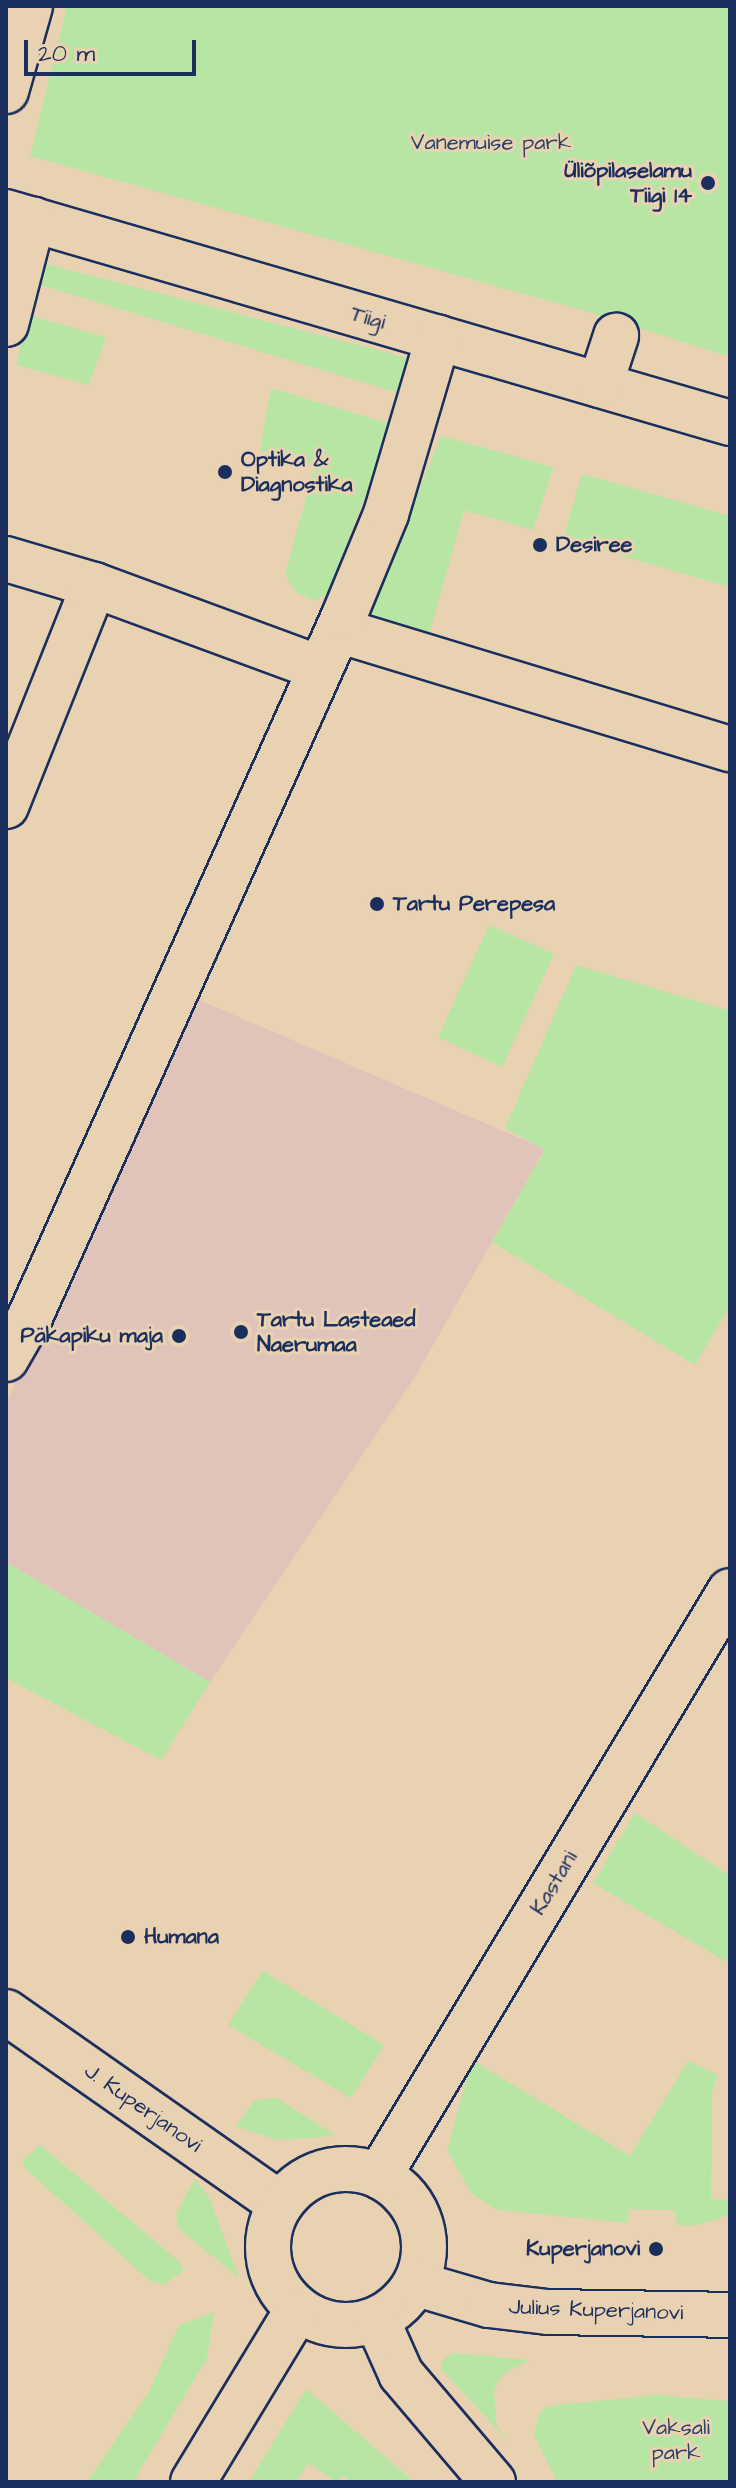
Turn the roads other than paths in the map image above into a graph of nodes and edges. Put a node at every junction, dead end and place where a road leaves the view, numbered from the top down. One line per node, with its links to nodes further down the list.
1 (30, 6): 2 (street)
2 (6, 91)
3 (20, 216): 4 (street); 6 (street, Tiigi)
4 (6, 324)
5 (616, 336): 7 (street)
6 (438, 338): 7 (street, Tiigi); 11 (street)
7 (600, 385): 8 (street, Tiigi)
8 (730, 423)
9 (6, 559): 10 (street)
10 (94, 585): 11 (street); 13 (street)
11 (329, 649): 12 (street); 14 (street)
12 (730, 749)
13 (6, 806)
14 (6, 1359)
15 (730, 1591): 17 (street, Kastani)
16 (6, 2012): 18 (street, J. Kuperjanovi)
17 (379, 2176): 18 (street); 19 (street)
18 (280, 2204): 20 (street)
19 (417, 2284): 21 (street, Julius Kuperjanovi); 22 (street)
20 (297, 2310): 22 (street); 23 (street)
21 (730, 2315)
22 (377, 2320): 24 (street)
23 (193, 2482)
24 (493, 2482)

